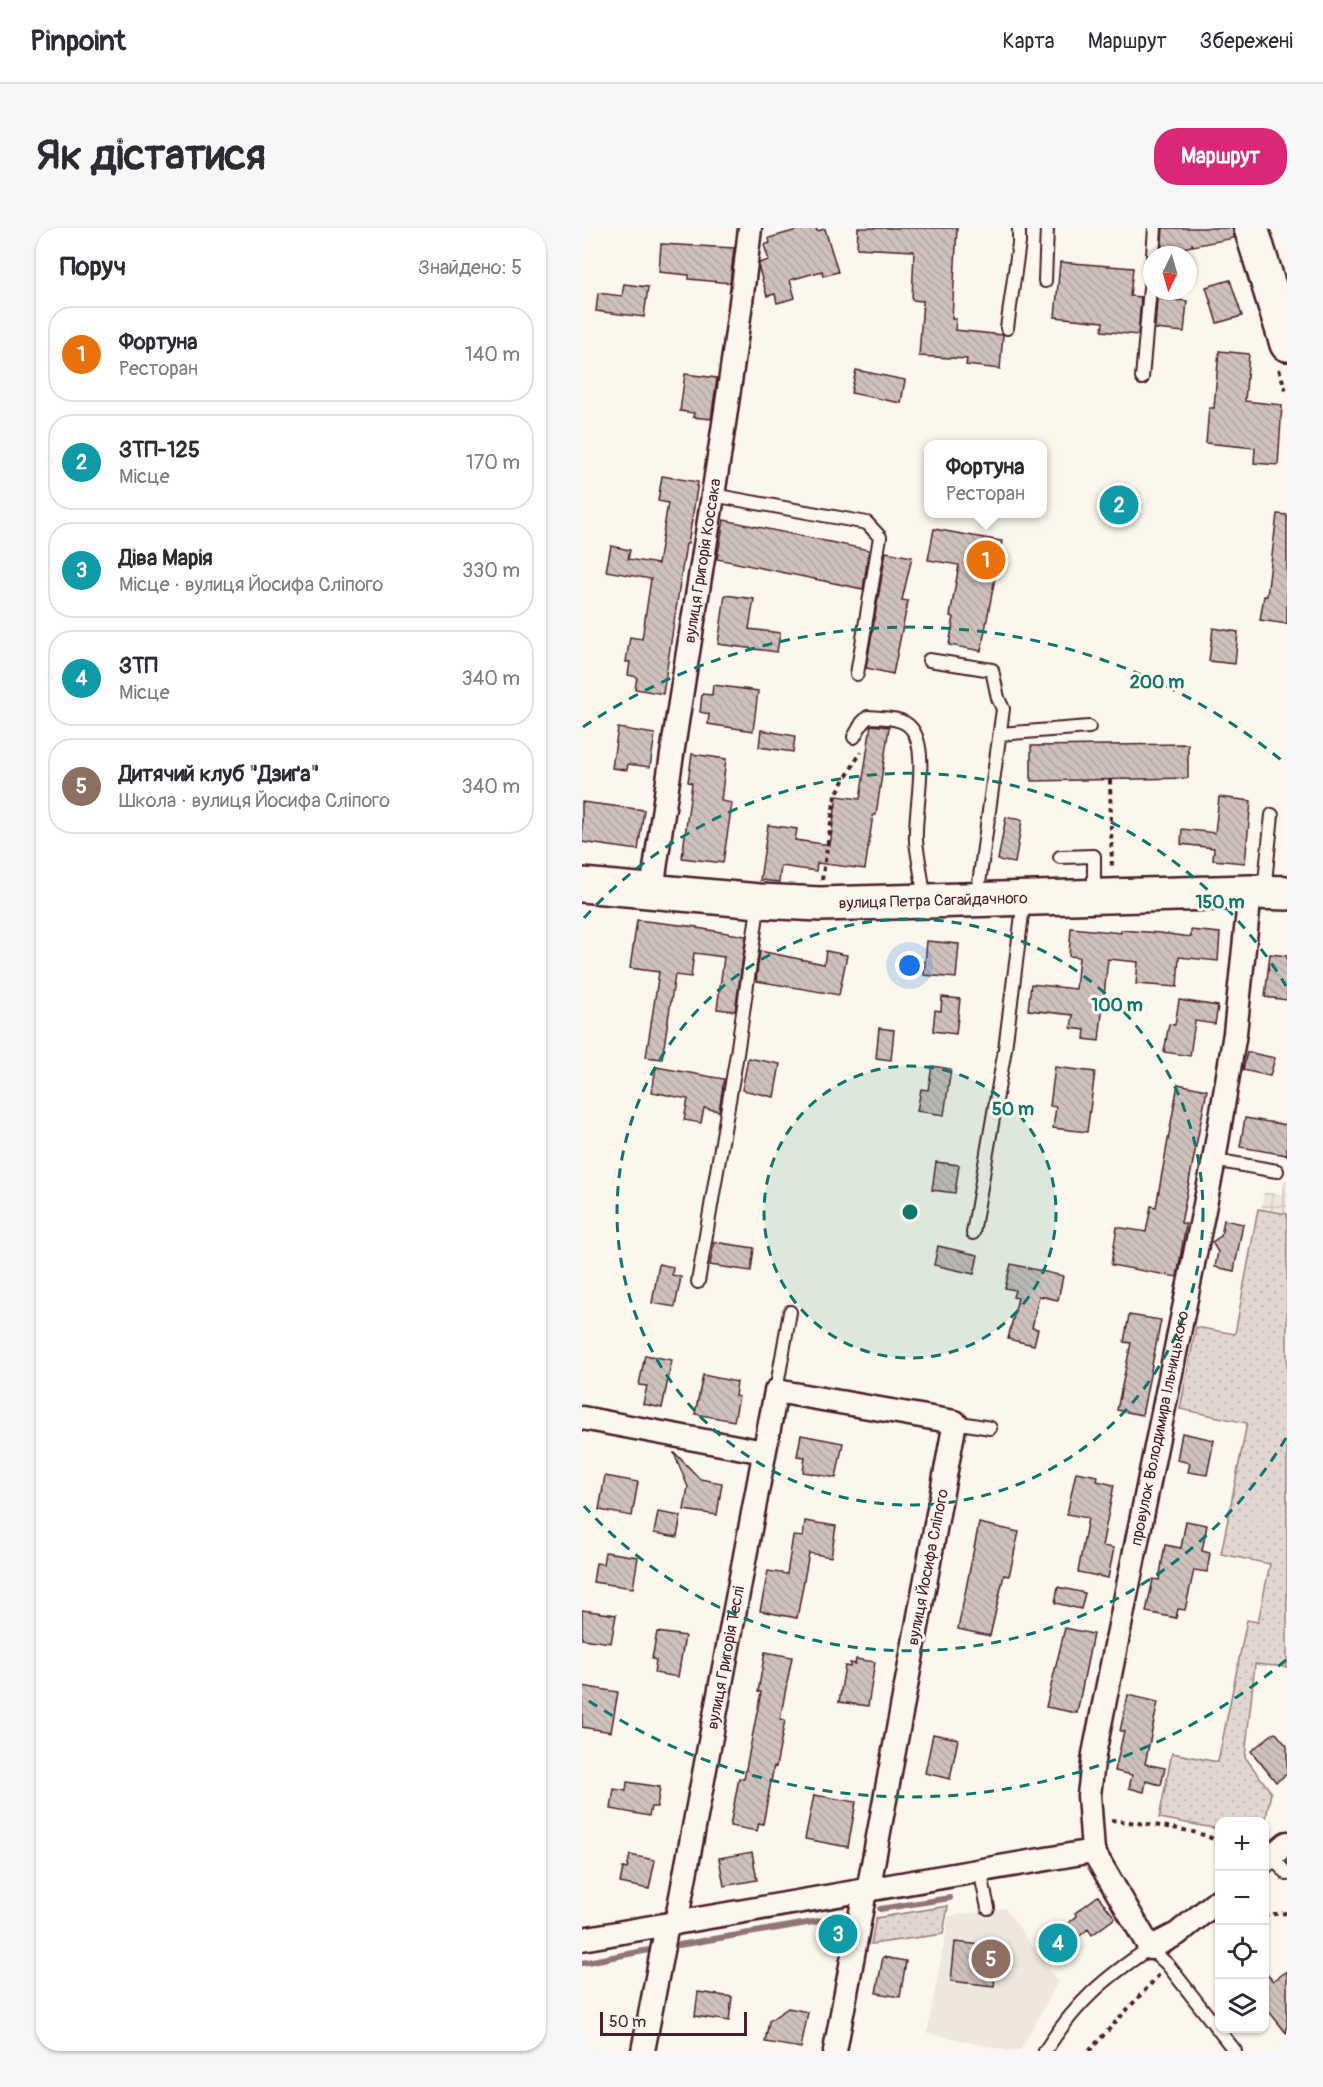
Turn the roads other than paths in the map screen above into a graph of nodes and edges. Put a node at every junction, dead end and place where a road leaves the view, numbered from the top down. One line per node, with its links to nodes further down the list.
1 (750, 228): 12 (street, вулиця Григорія Коссака)
2 (1019, 228): 9 (lane)
3 (1047, 228): 7 (lane)
4 (1155, 228): 6 (lane)
5 (1251, 228): 10 (main road)
6 (1154, 246)
7 (1045, 281)
8 (1149, 300): 11 (lane)
9 (1007, 328)
10 (1287, 344)
11 (1142, 378)
12 (713, 495): 14 (lane); 22 (street, вулиця Григорія Коссака)
13 (929, 660): 16 (lane)
14 (857, 674)
15 (1089, 727): 16 (lane)
16 (1000, 734): 25 (lane)
17 (854, 737): 27 (lane)
18 (1272, 815): 23 (lane)
19 (1060, 857): 20 (lane)
20 (1103, 884): 23 (main road, вулиця Петра Сагайдачного); 24 (main road, вулиця Петра Сагайдачного)
21 (582, 885): 22 (main road, вулиця Петра Сагайдачного)
22 (652, 891): 26 (main road, вулиця Петра Сагайдачного)
23 (1267, 892): 28 (street, провулок Володимира Ільницького)
24 (1025, 898): 25 (main road, вулиця Петра Сагайдачного); 30 (lane)
25 (977, 900): 27 (main road, вулиця Петра Сагайдачного)
26 (759, 901): 27 (main road, вулиця Петра Сагайдачного); 31 (lane)
27 (924, 901)
28 (1214, 1160): 29 (lane); 38 (street, провулок Володимира Ільницького)
29 (1277, 1171)
30 (972, 1233)
31 (698, 1282)
32 (790, 1312): 33 (lane)
33 (777, 1391): 35 (street); 37 (street, вулиця Григорія Теслі)
34 (582, 1418): 37 (street)
35 (955, 1422): 36 (lane); 42 (street, вулиця Йосифа Сліпого)
36 (990, 1428)
37 (764, 1452): 45 (street, вулиця Григорія Теслі)
38 (1093, 1851): 40 (street); 47 (street, провулок Володимира Ільницького)
39 (1274, 1854): 41 (lane)
40 (980, 1870): 42 (street); 44 (lane)
41 (1287, 1874)
42 (867, 1891): 45 (street); 49 (street, вулиця Йосифа Сліпого)
43 (1215, 1903): 47 (street)
44 (988, 1908)
45 (671, 1924): 46 (street); 48 (street, вулиця Григорія Теслі)
46 (582, 1939)
47 (1150, 1948): 50 (lane); 51 (lane)
48 (643, 2051)
49 (835, 2051)
50 (1045, 2051)
51 (1236, 2051)

